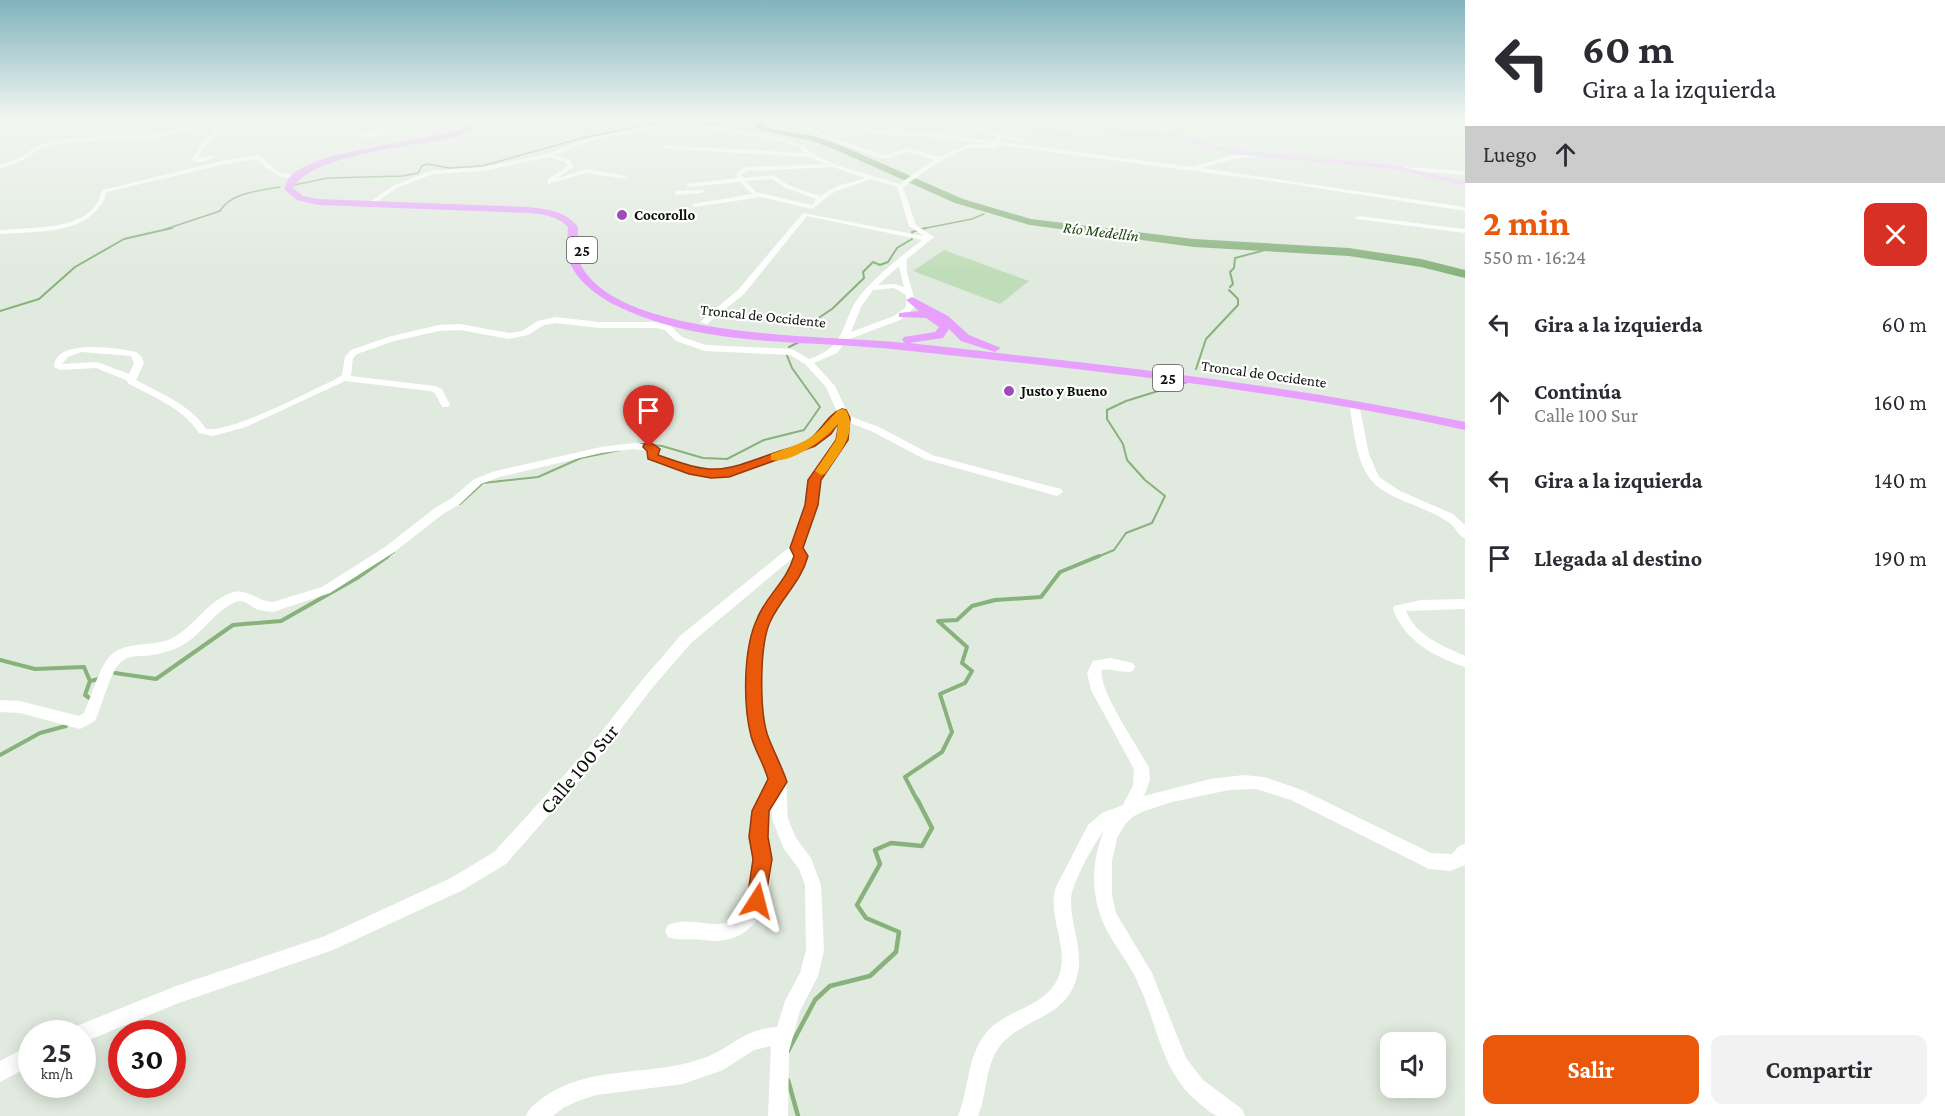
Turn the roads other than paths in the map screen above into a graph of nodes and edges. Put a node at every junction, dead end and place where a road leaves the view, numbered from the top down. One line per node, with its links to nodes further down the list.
1 (189, 171): 34 (street)
2 (274, 171): 16 (street)
3 (304, 171): 16 (highway)
4 (312, 171): 27 (highway, Troncal de Occidente / 25)
5 (448, 171): 27 (street)
6 (563, 171): 7 (street)
7 (584, 171)
8 (584, 171): 18 (street)
9 (744, 171): 17 (street)
10 (849, 171): 19 (street)
11 (922, 171): 21 (street)
12 (1206, 171): 30 (street)
13 (1413, 171): 22 (main road)
14 (1447, 171): 15 (street)
15 (1465, 172)
16 (294, 176): 45 (highway, Troncal de Occidente / 25)
17 (740, 177): 20 (street); 23 (street); 26 (street)
18 (625, 178)
19 (869, 178): 21 (street); 26 (street)
20 (688, 182)
21 (903, 184): 35 (street)
22 (1465, 184)
23 (747, 187): 24 (street); 25 (street)
24 (677, 193)
25 (761, 195): 28 (street); 29 (street)
26 (819, 198): 29 (street)
27 (373, 202): 41 (highway, Troncal de Occidente / 25)
28 (695, 206)
29 (812, 207): 31 (street)
30 (1465, 209)
31 (805, 214): 35 (street); 41 (street)
32 (1358, 218): 33 (street)
33 (1465, 231)
34 (0, 232)
35 (922, 235): 36 (street)
36 (904, 257): 37 (street); 38 (street)
37 (873, 288): 38 (street); 39 (street)
38 (910, 296): 40 (street); 46 (highway)
39 (858, 307): 42 (street); 45 (street)
40 (903, 315): 42 (street); 44 (highway)
41 (704, 322): 45 (highway, Troncal de Occidente / 25)
42 (882, 322): 45 (street)
43 (869, 339): 44 (highway, Troncal de Occidente / 25); 45 (highway, Troncal de Occidente / 25); 48 (highway, Troncal de Occidente / 25)
44 (908, 339): 46 (highway, Troncal de Occidente / 25)
45 (838, 340): 47 (street); 48 (highway)
46 (1013, 351): 54 (highway, Troncal de Occidente / 25)
47 (808, 362): 50 (street); 53 (street)
48 (1071, 366): 51 (highway, Troncal de Occidente / 25)
49 (130, 378): 49 (street); 50 (street)
50 (344, 378): 52 (street)
51 (1354, 404): 55 (highway, Troncal de Occidente / 25); 57 (street)
52 (445, 405)
53 (844, 415): 56 (street); 58 (street, Calle 100 Sur); 62 (street)
54 (1465, 419)
55 (1465, 426)
56 (1057, 492)
57 (1465, 534)
58 (796, 548): 63 (street); 67 (street, Calle 100 Sur)
59 (1465, 604): 60 (street)
60 (1465, 662)
61 (1128, 667): 64 (street)
62 (0, 706)
63 (778, 782): 66 (street); 68 (street)
64 (1128, 811): 65 (street); 73 (street); 74 (street)
65 (1465, 852)
66 (674, 931)
67 (96, 1028)
68 (784, 1036): 71 (street); 72 (street)
69 (18, 1062): 70 (street)
70 (0, 1072)
71 (536, 1116)
72 (778, 1116)
73 (968, 1116)
74 (1235, 1116)

